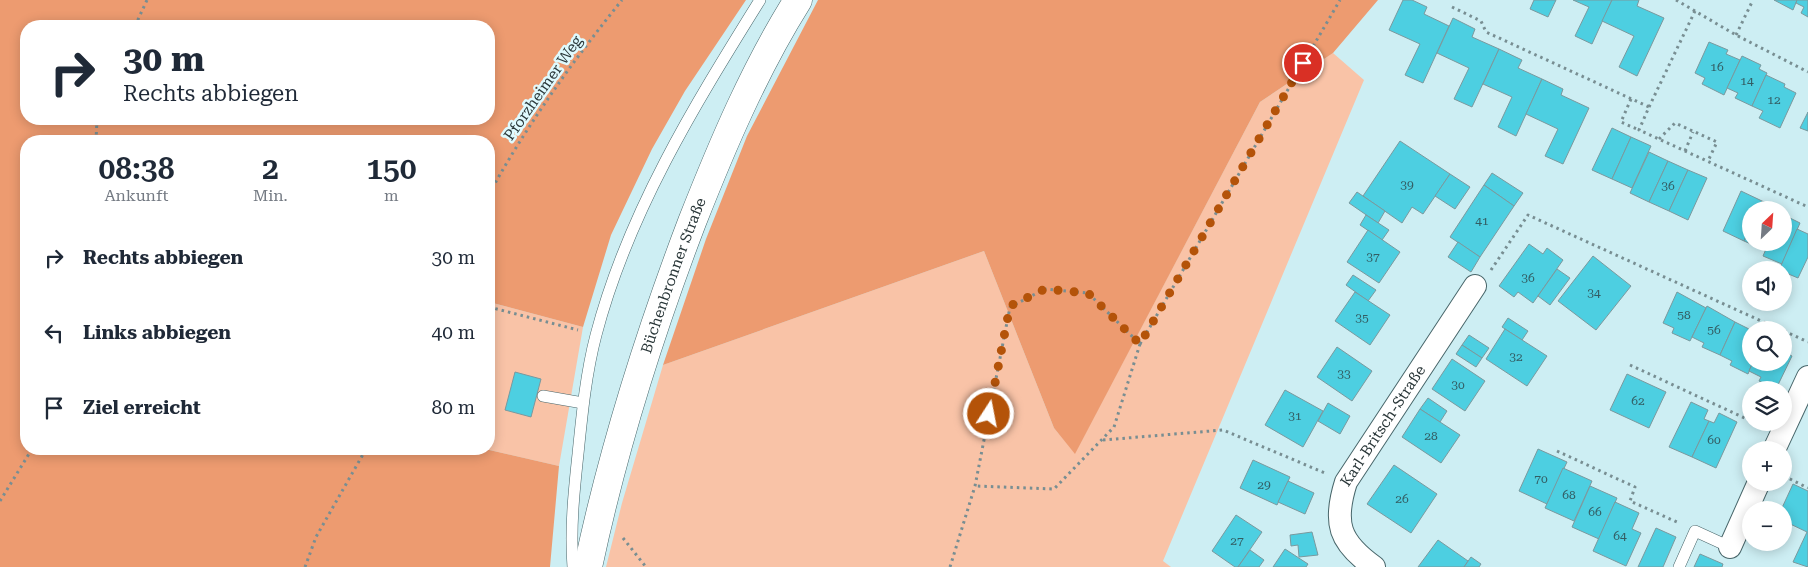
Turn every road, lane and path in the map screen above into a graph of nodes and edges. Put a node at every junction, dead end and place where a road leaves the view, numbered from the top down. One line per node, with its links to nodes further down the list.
1 (147, 0): 10 (path)
2 (622, 0): 20 (path, Pforzheimer Weg)
3 (760, 0): 25 (lane)
4 (798, 0): 49 (main road, Büchenbronner Straße)
5 (1340, 0): 28 (path)
6 (1676, 0): 9 (path)
7 (1753, 0): 11 (path)
8 (1452, 7): 13 (path)
9 (1695, 11): 11 (path); 14 (path)
10 (138, 20)
11 (1736, 36): 12 (path)
12 (1808, 72)
13 (1631, 99): 14 (path); 15 (path)
14 (1649, 107): 15 (path)
15 (1639, 130): 17 (path)
16 (1694, 132): 17 (path); 18 (path); 19 (path)
17 (1659, 139): 18 (path)
18 (1685, 151): 19 (path)
19 (1708, 161): 21 (path)
20 (495, 184)
21 (1808, 207)
22 (1475, 286): 24 (path); 40 (street, Karl-Britsch-Straße)
23 (495, 309): 25 (path)
24 (1760, 321)
25 (596, 335): 32 (lane)
26 (1792, 335): 27 (path)
27 (1808, 342)
28 (1140, 344): 34 (path); 41 (path)
29 (1630, 365): 33 (path)
30 (1808, 377): 35 (street)
31 (543, 396): 32 (lane)
32 (583, 403): 48 (lane)
33 (1742, 417)
34 (1102, 440): 40 (path); 41 (path)
35 (1778, 441)
36 (1557, 451): 45 (path)
37 (28, 455): 44 (path)
38 (363, 455): 47 (path)
39 (1792, 480): 42 (path)
40 (1346, 482): 51 (street, Karl-Britsch-Straße)
41 (975, 486): 50 (path)
42 (1808, 488)
43 (1756, 491): 46 (street)
44 (0, 501)
45 (1695, 531): 46 (lane); 52 (lane)
46 (1730, 547)
47 (305, 567)
48 (573, 567)
49 (588, 567)
50 (950, 567)
51 (1374, 567)
52 (1678, 567)

